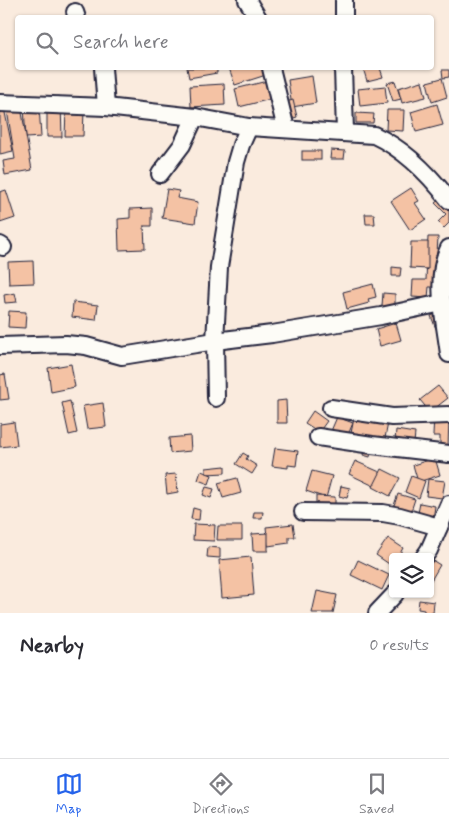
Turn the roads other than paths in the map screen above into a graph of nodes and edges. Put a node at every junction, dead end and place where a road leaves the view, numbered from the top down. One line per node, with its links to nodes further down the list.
1 (247, 0): 3 (street)
2 (344, 0): 4 (street)
3 (256, 15)
4 (344, 15)
5 (103, 70): 9 (street)
6 (271, 70): 12 (street)
7 (343, 70): 13 (street)
8 (0, 103): 9 (street)
9 (106, 107): 10 (street)
10 (195, 116): 11 (street); 14 (street)
11 (249, 127): 12 (street); 18 (street)
12 (286, 129): 13 (street)
13 (345, 132): 15 (street)
14 (160, 174)
15 (449, 200)
16 (449, 248): 17 (street)
17 (442, 303): 18 (street); 20 (street)
18 (215, 341): 19 (street); 21 (street)
19 (0, 346)
20 (449, 354)
21 (216, 398)
22 (331, 408): 23 (street)
23 (449, 415)
24 (318, 437): 25 (street)
25 (449, 454)
26 (449, 504): 28 (street)
27 (303, 512): 28 (street)
28 (439, 527): 29 (street)
29 (426, 553)
30 (392, 598): 31 (street)
31 (377, 613)

